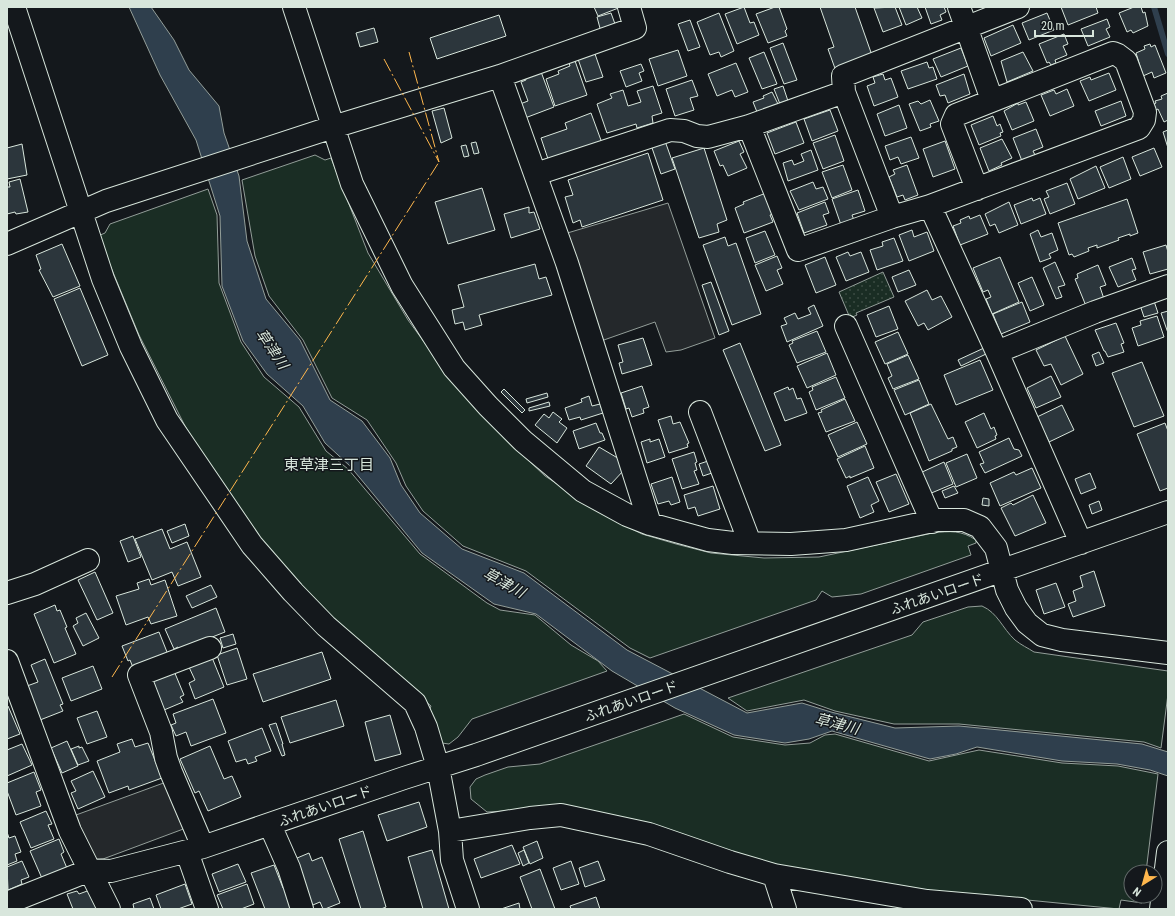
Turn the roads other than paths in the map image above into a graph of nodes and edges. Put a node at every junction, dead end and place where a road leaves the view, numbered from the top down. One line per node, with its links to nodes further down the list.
1 (14, 7): 14 (street)
2 (294, 7): 10 (street)
3 (629, 7): 6 (street)
4 (1018, 7): 5 (street)
5 (962, 17): 7 (street); 8 (street)
6 (500, 76): 10 (street); 11 (street)
7 (844, 92): 9 (street); 15 (street)
8 (992, 100): 12 (street); 12 (street)
9 (749, 126): 11 (street); 15 (street)
10 (333, 127): 14 (street); 23 (street)
11 (536, 174): 23 (street)
12 (977, 189): 13 (street)
13 (930, 206): 15 (street); 19 (street)
14 (80, 212): 16 (street); 32 (street)
15 (892, 216)
16 (7, 244)
17 (1168, 286): 19 (street)
18 (846, 326): 22 (street)
19 (998, 352): 25 (street)
20 (700, 412): 24 (street)
21 (1168, 512): 25 (street, ふれあいロード)
22 (932, 522): 24 (street); 27 (street)
23 (650, 524): 24 (street)
24 (750, 543)
25 (1081, 543): 27 (street, ふれあいロード)
26 (88, 560): 28 (street)
27 (1002, 571): 30 (street); 32 (street, ふれあいロード)
28 (7, 593)
29 (210, 648): 35 (street)
30 (1168, 653)
31 (7, 661): 37 (street)
32 (438, 767): 33 (street, ふれあいロード); 34 (street)
33 (270, 825): 35 (street, ふれあいロード); 44 (street)
34 (450, 831): 38 (street); 45 (street)
35 (195, 850): 37 (street, ふれあいロード); 43 (street)
36 (1168, 852): 41 (street)
37 (90, 870): 39 (street); 42 (street)
38 (774, 875): 40 (street); 46 (street)
39 (7, 903)
40 (928, 905): 47 (street)
41 (1161, 908)
42 (109, 909)
43 (207, 909)
44 (302, 909)
45 (468, 909)
46 (785, 909)
47 (1020, 909)

